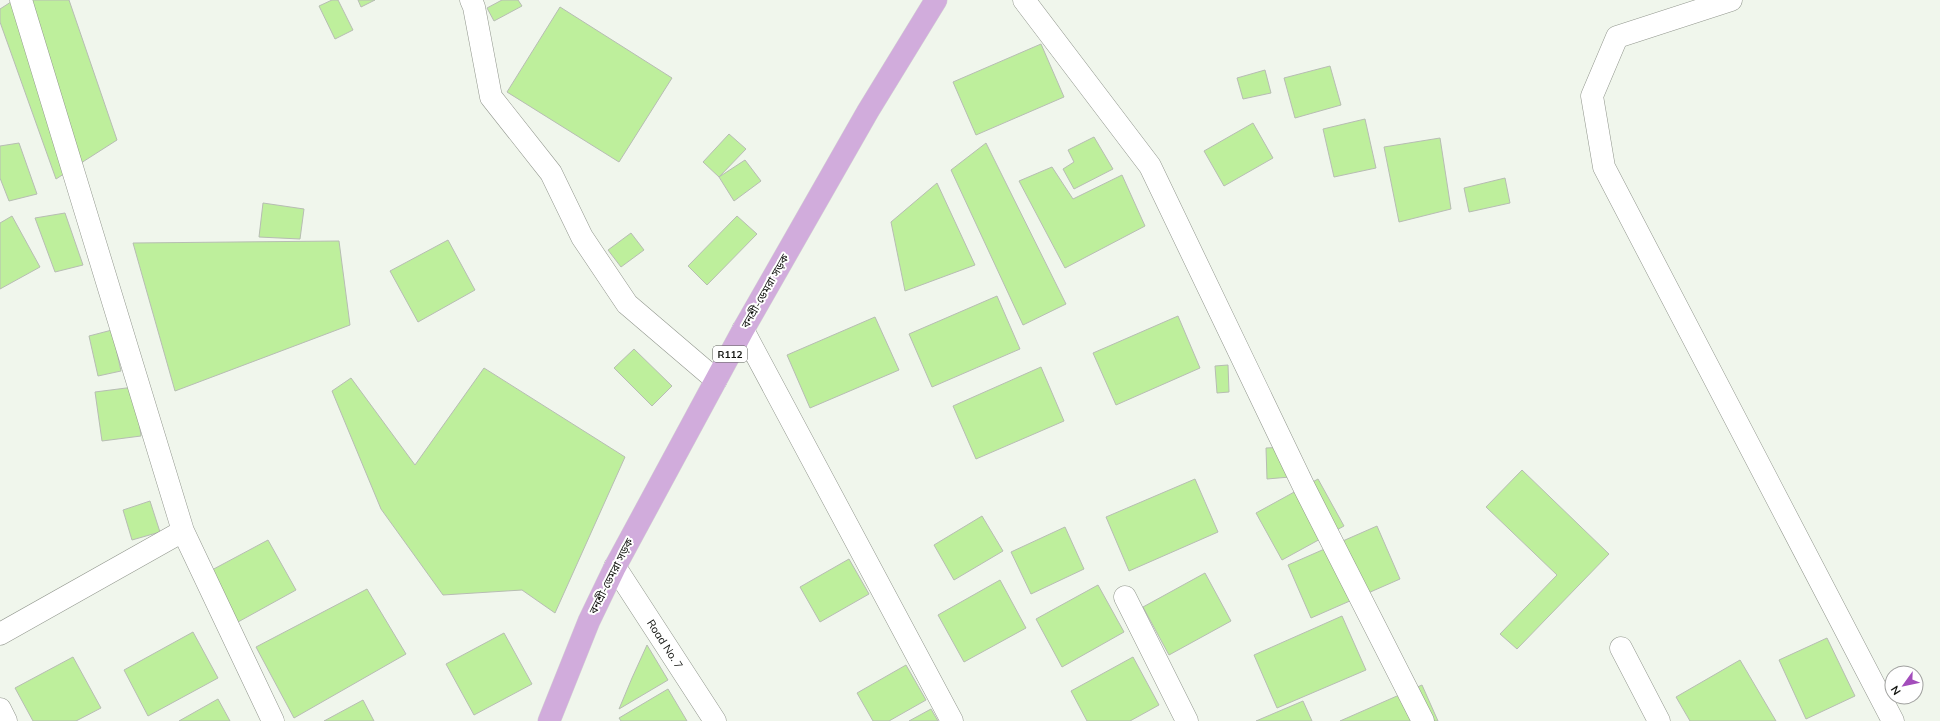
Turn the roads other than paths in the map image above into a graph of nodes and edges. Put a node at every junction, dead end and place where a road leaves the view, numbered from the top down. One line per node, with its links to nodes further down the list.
1 (21, 0): 8 (street)
2 (471, 0): 7 (street)
3 (936, 0): 6 (main road, বনশ্রী-ডেমরা সড়ক / R112)
4 (1024, 0): 20 (street)
5 (1731, 0): 22 (street)
6 (743, 330): 7 (main road, বনশ্রী-ডেমরা সড়ক / R112); 18 (street)
7 (716, 380): 9 (main road, বনশ্রী-ডেমরা সড়ক / R112)
8 (183, 532): 11 (street); 15 (street)
9 (615, 567): 16 (main road, বনশ্রী-ডেমরা সড়ক / R112); 17 (street, Road No. 7)
10 (1125, 597): 19 (street)
11 (0, 634)
12 (1622, 648): 21 (street)
13 (0, 709): 14 (street)
14 (6, 721)
15 (273, 721)
16 (549, 721)
17 (715, 721)
18 (952, 721)
19 (1188, 721)
20 (1423, 721)
21 (1659, 721)
22 (1893, 721)

